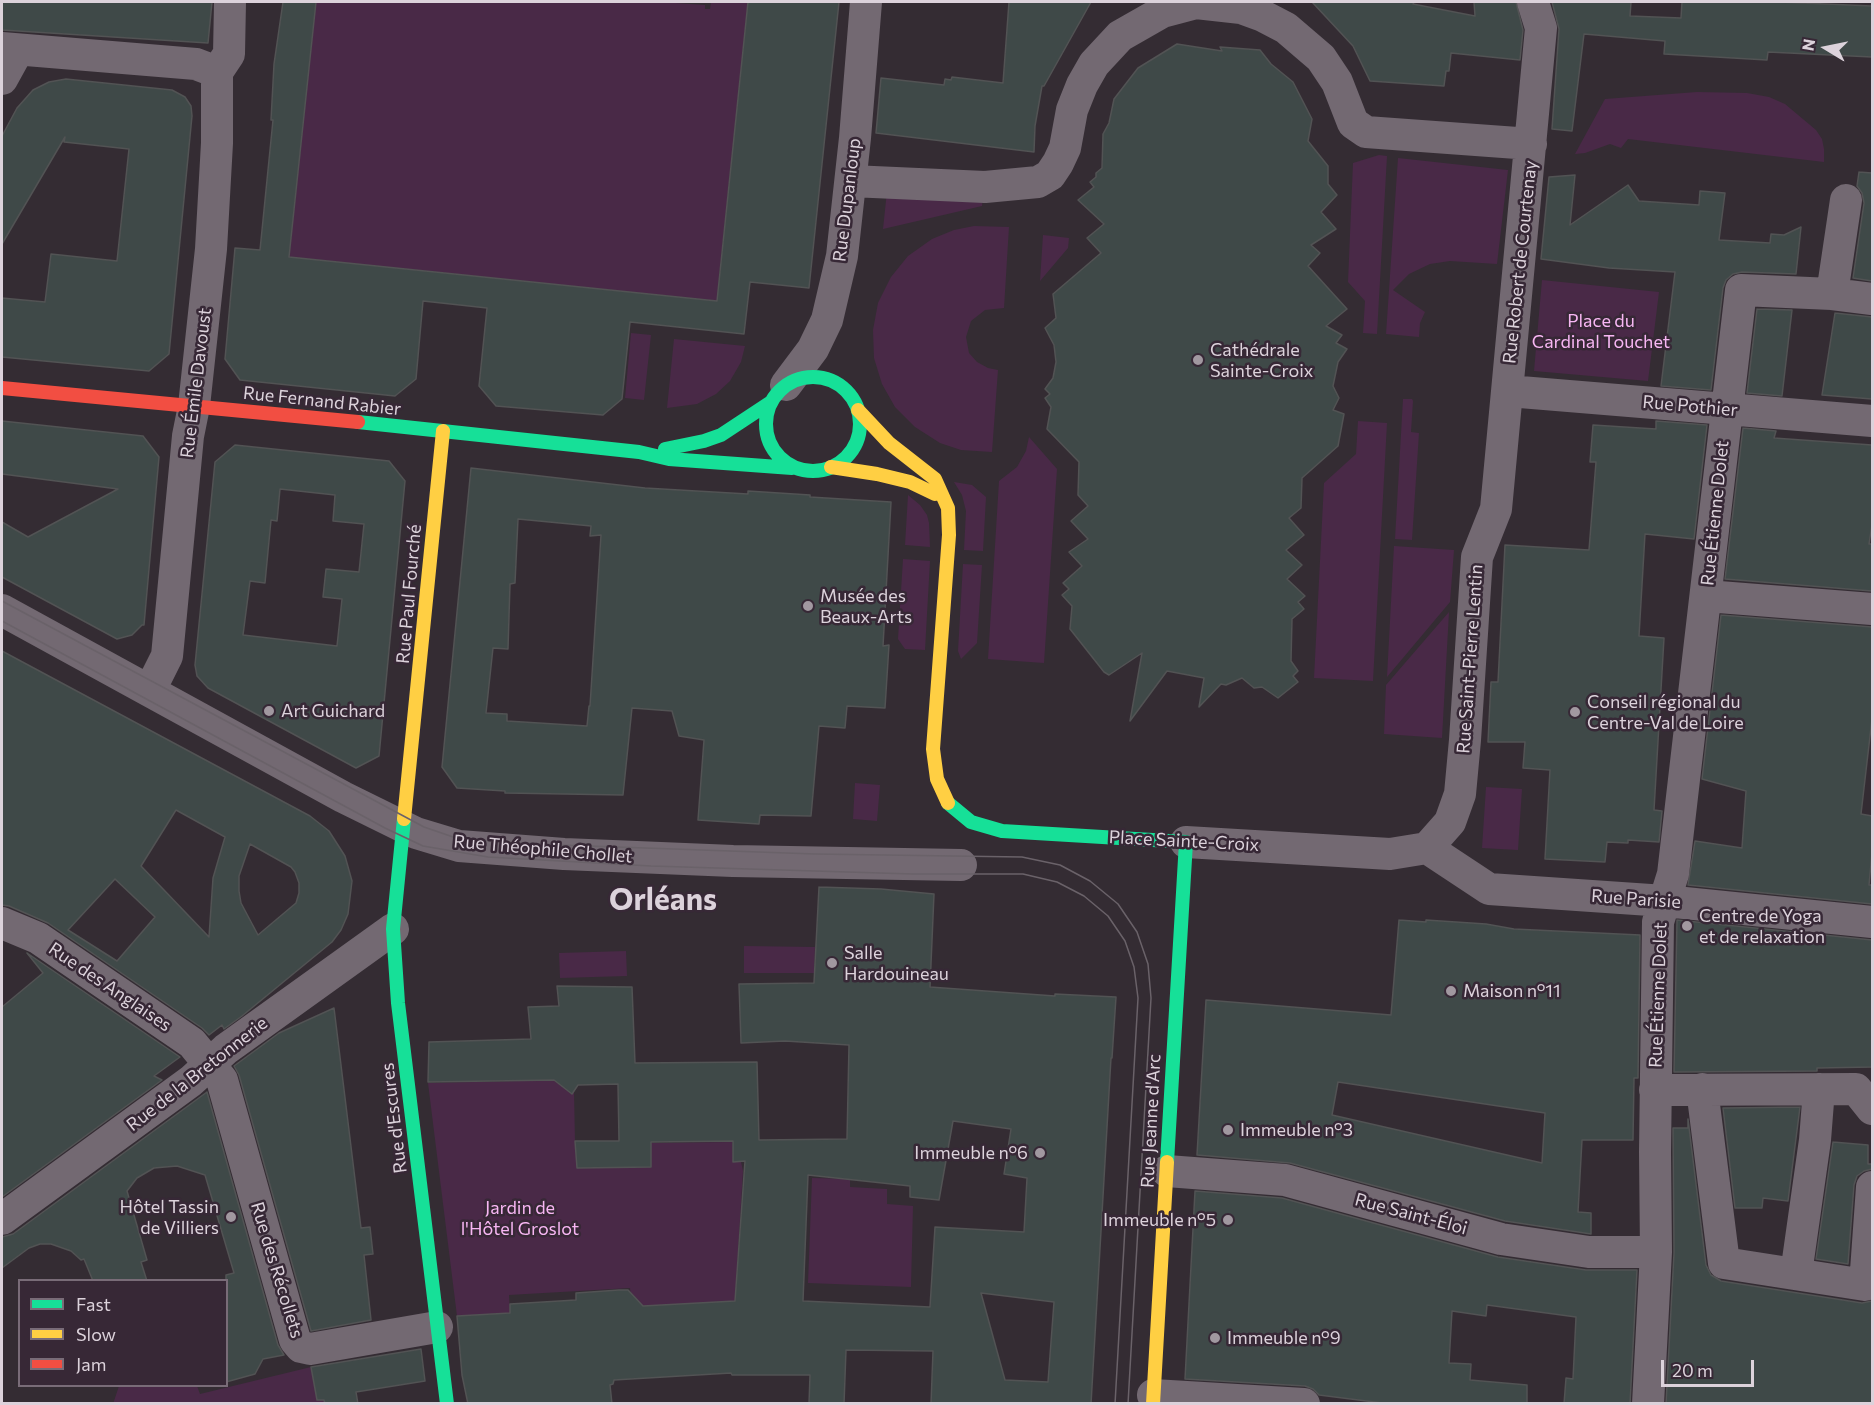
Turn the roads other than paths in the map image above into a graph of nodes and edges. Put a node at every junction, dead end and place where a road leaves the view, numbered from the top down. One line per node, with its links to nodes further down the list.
1 (230, 2): 5 (street, Rue Émile Davoust)
2 (866, 2): 8 (street, Rue Dupanloup)
3 (1533, 2): 7 (street)
4 (10, 49): 5 (street); 6 (street)
5 (223, 63): 15 (street, Rue Émile Davoust)
6 (2, 79)
7 (1531, 144): 8 (street, Rue Robert de Courtenay); 13 (street, Rue Robert de Courtenay)
8 (851, 180): 14 (street, Rue Dupanloup)
9 (1846, 200): 10 (street)
10 (1832, 294): 11 (street); 17 (street, Rue Étienne Dolet)
11 (1872, 299)
12 (2, 388): 15 (street, Rue Fernand Rabier)
13 (1508, 391): 17 (street, Rue Pothier); 30 (street, Rue Saint-Pierre Lentin)
14 (779, 394): 16 (street); 20 (street, Rue Fernand Rabier); 22 (street)
15 (194, 406): 19 (street, Rue Fernand Rabier); 27 (street, Rue Émile Davoust)
16 (858, 410): 21 (street); 23 (street, Place Sainte-Croix)
17 (1725, 410): 18 (street, Rue Pothier); 24 (street, Rue Étienne Dolet)
18 (1872, 421)
19 (443, 431): 20 (street, Rue Fernand Rabier); 28 (street, Rue Paul Fourché)
20 (639, 452): 22 (street, Rue Fernand Rabier)
21 (831, 467): 22 (street); 23 (street)
22 (792, 468)
23 (942, 498): 29 (street, Place Sainte-Croix)
24 (1706, 596): 25 (street); 32 (street, Rue Étienne Dolet)
25 (1872, 609)
26 (2, 610): 27 (street, Rue Théophile Chollet)
27 (150, 690): 28 (street, Rue Théophile Chollet)
28 (404, 827): 31 (street, Rue Théophile Chollet); 35 (street, Rue d'Escures)
29 (1185, 842): 30 (street, Place Sainte-Croix); 41 (street, Rue Jeanne d'Arc)
30 (1427, 848): 32 (street, Rue Parisie)
31 (961, 865)
32 (1665, 901): 33 (street, Rue Parisie); 39 (street, Rue Étienne Dolet)
33 (1872, 922)
34 (2, 923): 36 (street, Rue des Anglaises)
35 (393, 928): 36 (street, Rue de la Bretonnerie); 46 (street, Rue d'Escures)
36 (210, 1064): 43 (street, Rue de la Bretonnerie); 46 (street, Rue des Récollets)
37 (1702, 1089): 38 (street); 39 (street); 45 (street)
38 (1820, 1089): 40 (street); 45 (street)
39 (1655, 1090): 44 (street, Rue Étienne Dolet)
40 (1872, 1109)
41 (1167, 1171): 44 (street, Rue Saint-Éloi); 47 (street, Rue Jeanne d'Arc)
42 (1872, 1187): 45 (street)
43 (2, 1219)
44 (1656, 1252): 50 (street, Rue Étienne Dolet)
45 (1796, 1274)
46 (437, 1327): 48 (street, Rue d'Escures)
47 (1153, 1399): 49 (street)
48 (447, 1404)
49 (1304, 1404)
50 (1648, 1404)

